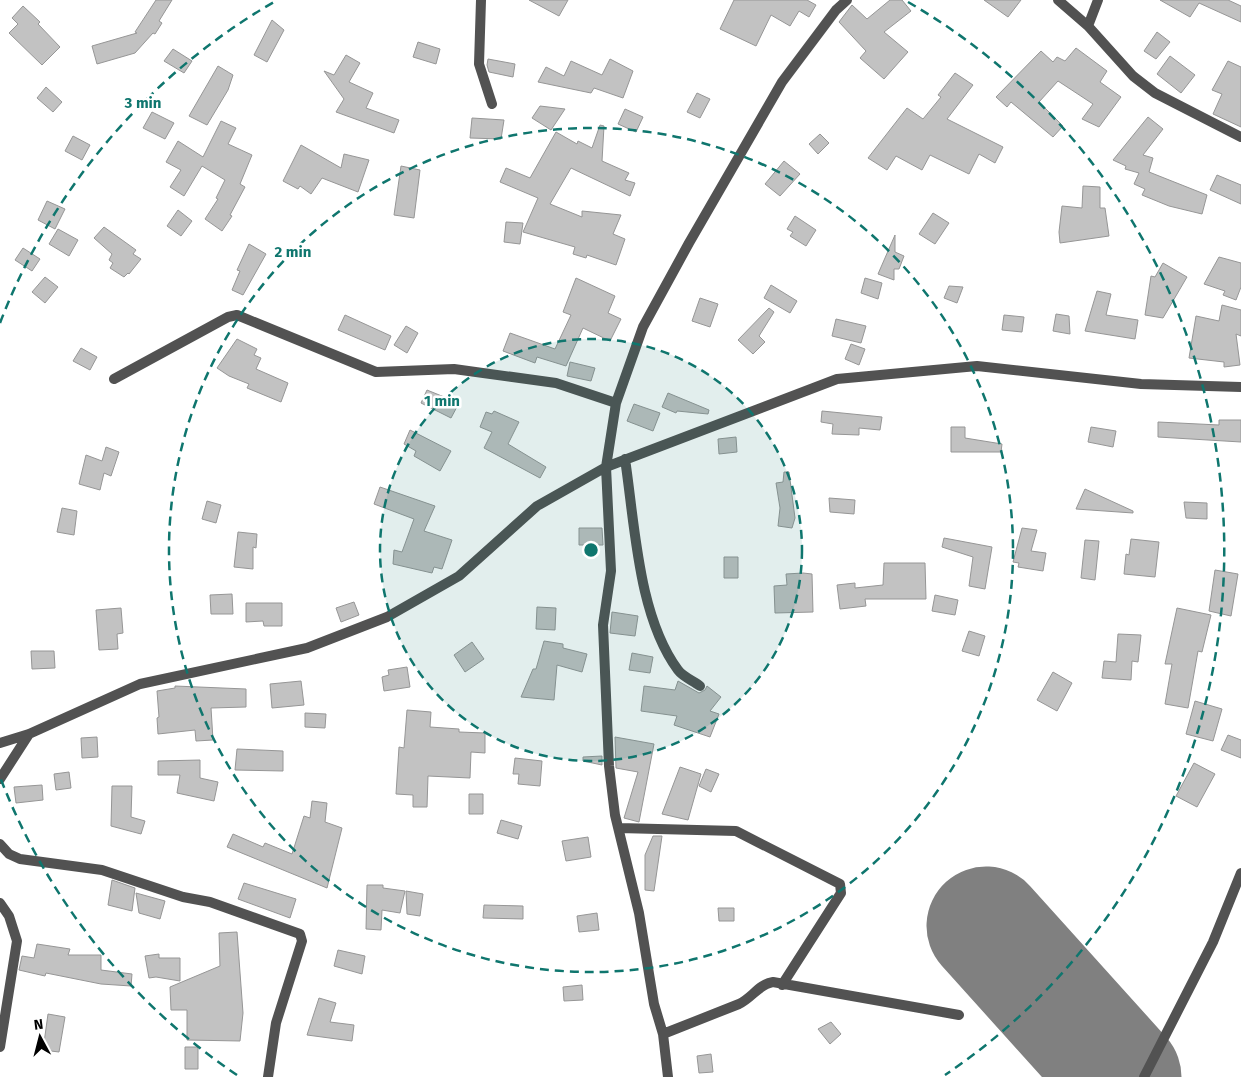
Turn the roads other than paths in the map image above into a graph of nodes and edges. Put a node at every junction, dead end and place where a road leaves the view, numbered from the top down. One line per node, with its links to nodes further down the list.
1 (481, 0): 6 (street)
2 (847, 0): 10 (street)
3 (1058, 0): 5 (street)
4 (1098, 0): 5 (street)
5 (1088, 26): 7 (street)
6 (492, 104)
7 (1241, 137)
8 (114, 379): 10 (street)
9 (1241, 387): 11 (street)
10 (616, 403): 12 (street)
11 (626, 459): 12 (street); 13 (street)
12 (606, 467): 14 (street); 17 (street)
13 (700, 686)
14 (29, 734): 15 (street); 16 (street)
15 (0, 743)
16 (0, 779)
17 (618, 828): 21 (street); 23 (street)
18 (0, 844): 25 (street)
19 (1241, 873): 27 (street)
20 (0, 903): 24 (street)
21 (782, 985): 22 (street); 23 (street)
22 (959, 1015)
23 (662, 1034): 26 (street)
24 (0, 1047)
25 (268, 1077)
26 (668, 1077)
27 (1144, 1077)

